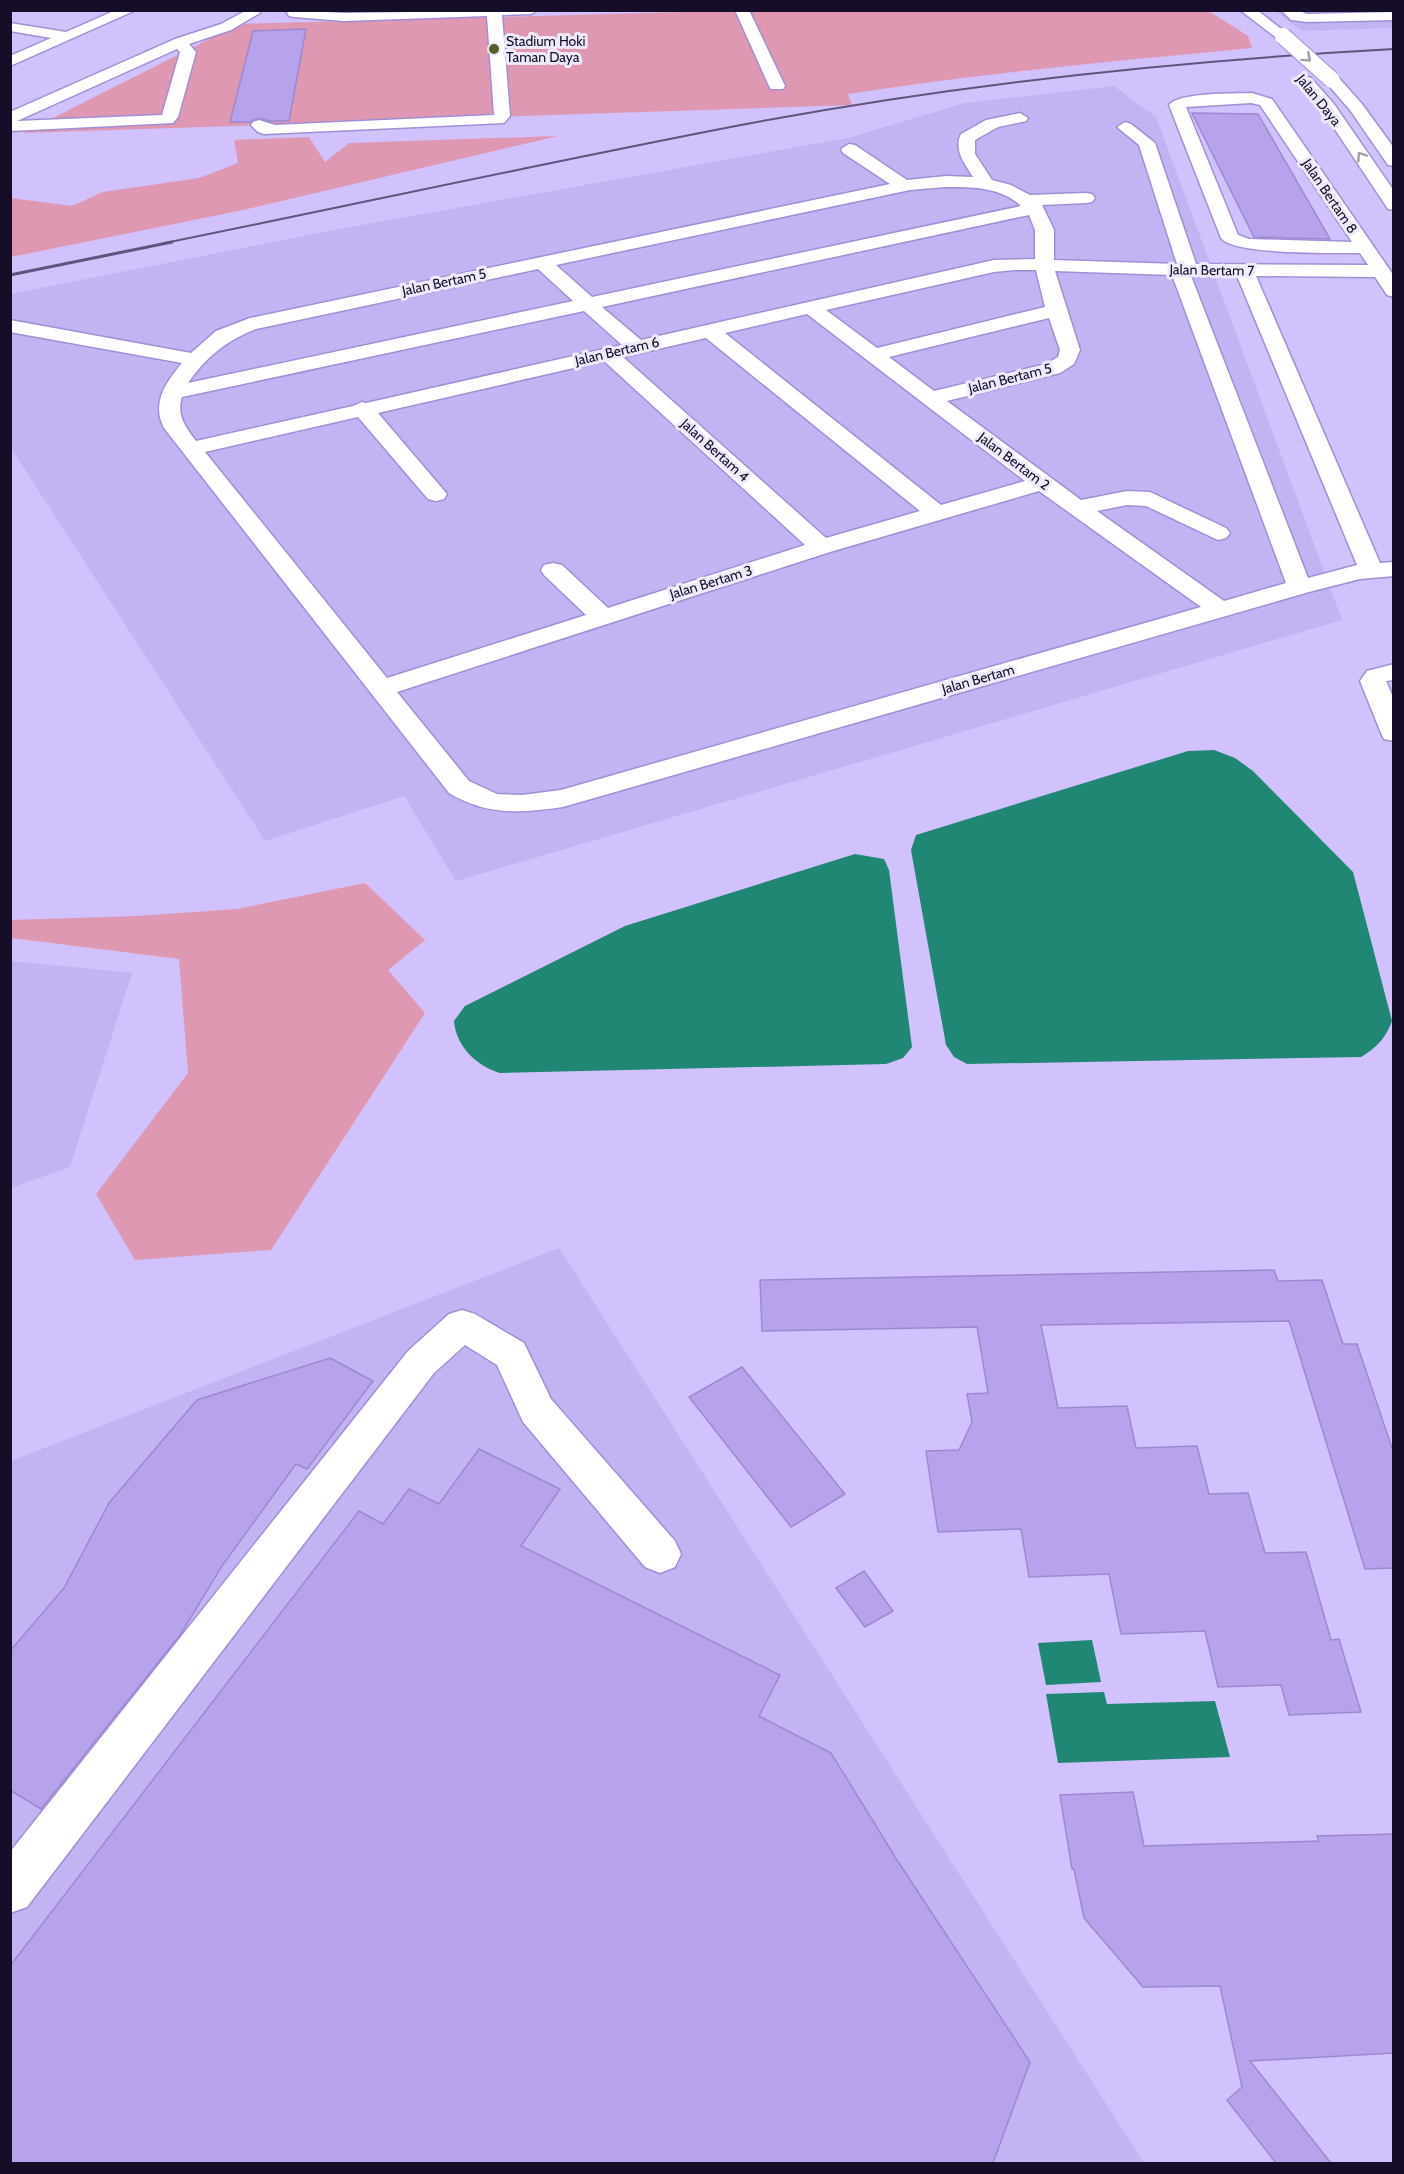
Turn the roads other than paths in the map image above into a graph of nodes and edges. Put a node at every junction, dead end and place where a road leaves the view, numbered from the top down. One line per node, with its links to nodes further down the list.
1 (129, 10): 13 (street)
2 (531, 10): 5 (street)
3 (742, 10): 18 (street)
4 (1288, 10): 7 (street)
5 (495, 11): 6 (street); 21 (street)
6 (296, 12): 8 (street)
7 (1366, 13): 11 (street)
8 (262, 14): 15 (street)
9 (1241, 14): 14 (street, Jalan Daya); 25 (street, Jalan Daya, one-way to 25, bridge)
10 (42, 15): 12 (street)
11 (1394, 16)
12 (12, 28): 13 (street)
13 (67, 37): 16 (street)
14 (1265, 41)
15 (180, 42): 19 (street); 22 (street)
16 (10, 62)
17 (1301, 77): 30 (street, Jalan Daya, one-way to 17)
18 (777, 86)
19 (10, 118)
20 (1020, 118): 26 (street)
21 (260, 125)
22 (10, 126)
23 (1125, 127): 34 (street)
24 (849, 150): 27 (street)
25 (1394, 161)
26 (986, 184): 27 (street, Jalan Bertam 5); 29 (street, Jalan Bertam 5)
27 (904, 186): 32 (street, Jalan Bertam 5)
28 (1086, 198): 29 (street)
29 (1032, 204): 33 (street, Jalan Bertam 5); 38 (street)
30 (1394, 205)
31 (1365, 248): 31 (street, Jalan Bertam 8); 36 (street, Jalan Bertam 8)
32 (541, 262): 38 (street); 46 (street, Jalan Bertam 5)
33 (1044, 265): 34 (street, Jalan Bertam 7); 39 (street, Jalan Bertam 6); 40 (street, Jalan Bertam 5)
34 (1183, 270): 35 (street, Jalan Bertam 7); 59 (street)
35 (1244, 270): 36 (street, Jalan Bertam 7); 57 (street)
36 (1381, 271): 37 (street, Jalan Bertam 8)
37 (1394, 291)
38 (589, 304): 43 (street); 47 (street)
39 (811, 308): 42 (street, Jalan Bertam 6); 45 (street, Jalan Bertam 2)
40 (1057, 310): 45 (street); 48 (street, Jalan Bertam 5)
41 (10, 326): 46 (street)
42 (710, 331): 43 (street, Jalan Bertam 6); 54 (street)
43 (636, 347): 44 (street, Jalan Bertam 6)
44 (608, 354): 49 (street, Jalan Bertam 6); 56 (street, Jalan Bertam 4)
45 (873, 355): 48 (street, Jalan Bertam 2)
46 (197, 360): 47 (street, Jalan Bertam 5)
47 (171, 393): 50 (street)
48 (932, 398): 51 (street, Jalan Bertam 2)
49 (362, 408): 50 (street, Jalan Bertam 6); 52 (street)
50 (191, 449): 63 (street)
51 (1042, 483): 53 (street, Jalan Bertam 2); 54 (street, Jalan Bertam 3)
52 (436, 494)
53 (1078, 508): 55 (street); 60 (street, Jalan Bertam 2)
54 (937, 513): 56 (street, Jalan Bertam 3)
55 (1218, 532)
56 (822, 547): 61 (street, Jalan Bertam 3)
57 (1382, 569): 59 (street, Jalan Bertam)
58 (554, 570): 61 (street)
59 (1300, 587): 60 (street, Jalan Bertam)
60 (1221, 610): 63 (street, Jalan Bertam)
61 (602, 616): 63 (street, Jalan Bertam 3)
62 (1394, 672): 64 (street)
63 (383, 688)
64 (1394, 733)
65 (660, 1554): 66 (street)
66 (10, 1890)

